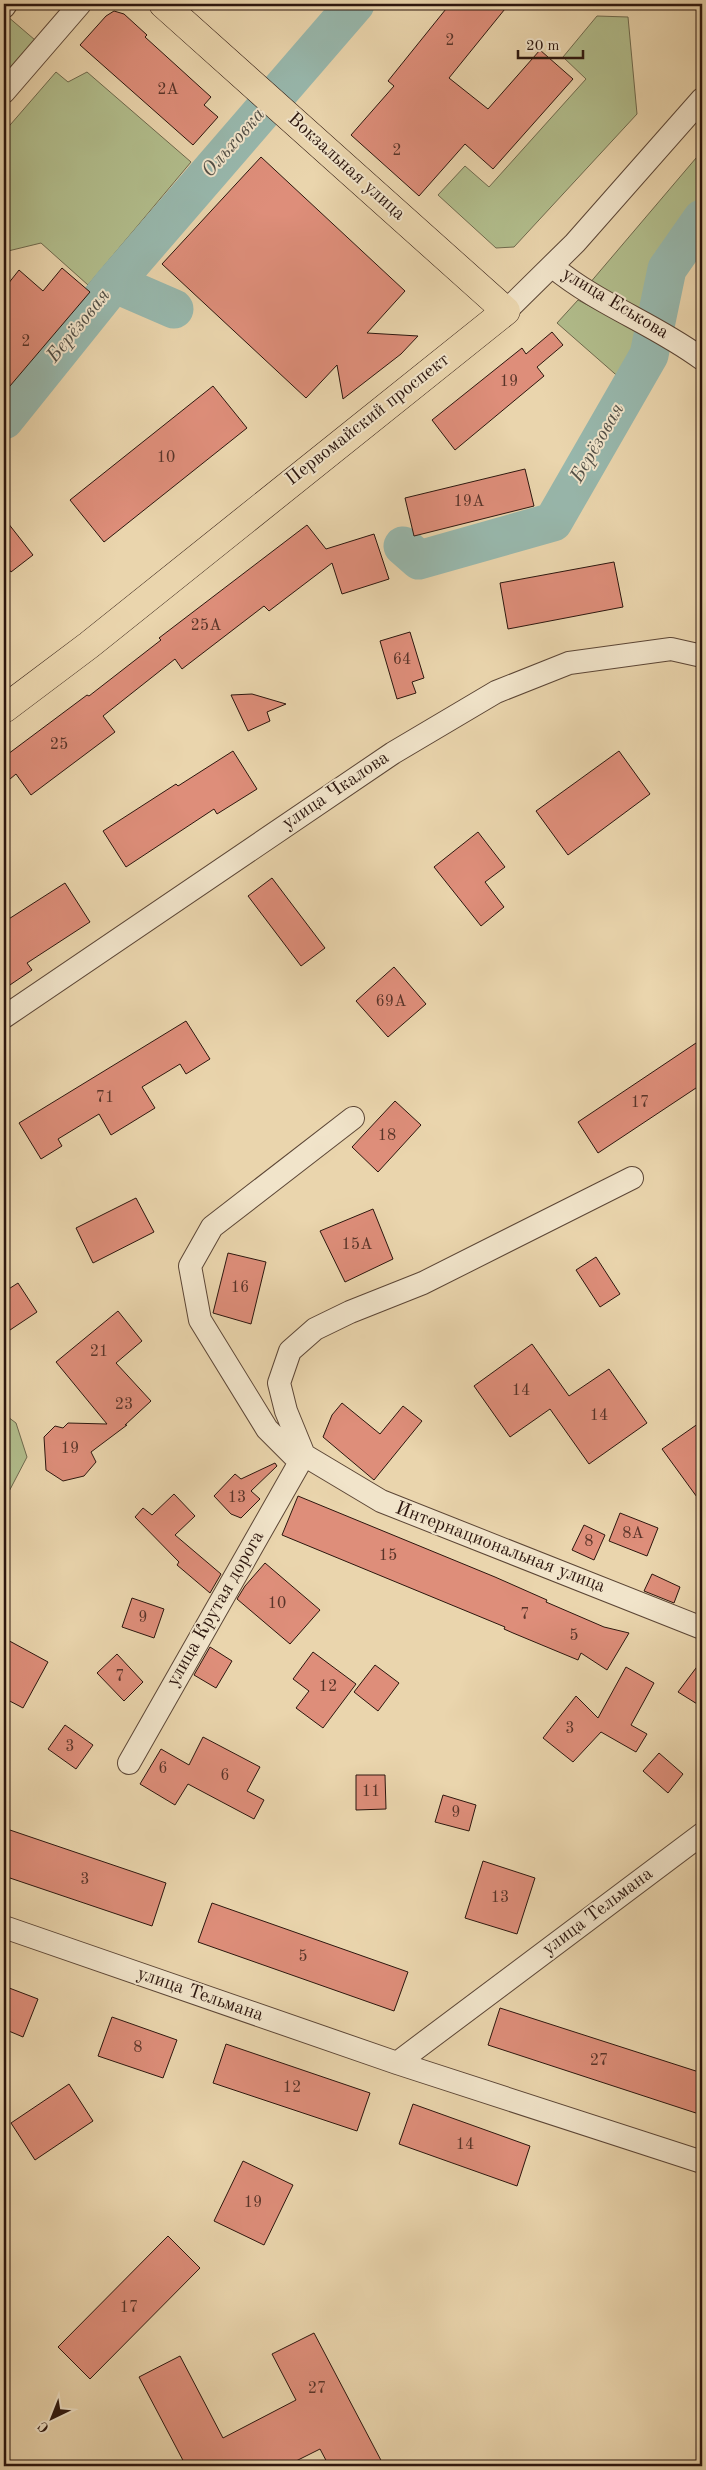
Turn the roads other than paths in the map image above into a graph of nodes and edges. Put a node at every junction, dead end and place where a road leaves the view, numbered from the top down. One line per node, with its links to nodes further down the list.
1 (6, 4): 4 (street)
2 (80, 4): 5 (street)
3 (162, 4): 8 (main road, Вокзальная улица)
4 (4, 7)
5 (4, 92)
6 (702, 99): 7 (street, Первомайский проспект)
7 (554, 267): 8 (street, Первомайский проспект); 9 (street, улица Еськова)
8 (506, 311): 11 (main road, Первомайский проспект)
9 (702, 359)
10 (702, 656): 12 (street, улица Чкалова)
11 (4, 709)
12 (4, 1018)
13 (353, 1118): 15 (street, Интернациональная улица)
14 (632, 1178): 15 (street)
15 (302, 1459): 16 (street, Интернациональная улица); 17 (street, улица Крутая дорога)
16 (702, 1628)
17 (129, 1763)
18 (702, 1834): 20 (street, улица Тельмана)
19 (4, 1927): 20 (street, улица Тельмана)
20 (397, 2063): 21 (street, улица Тельмана)
21 (702, 2162)

